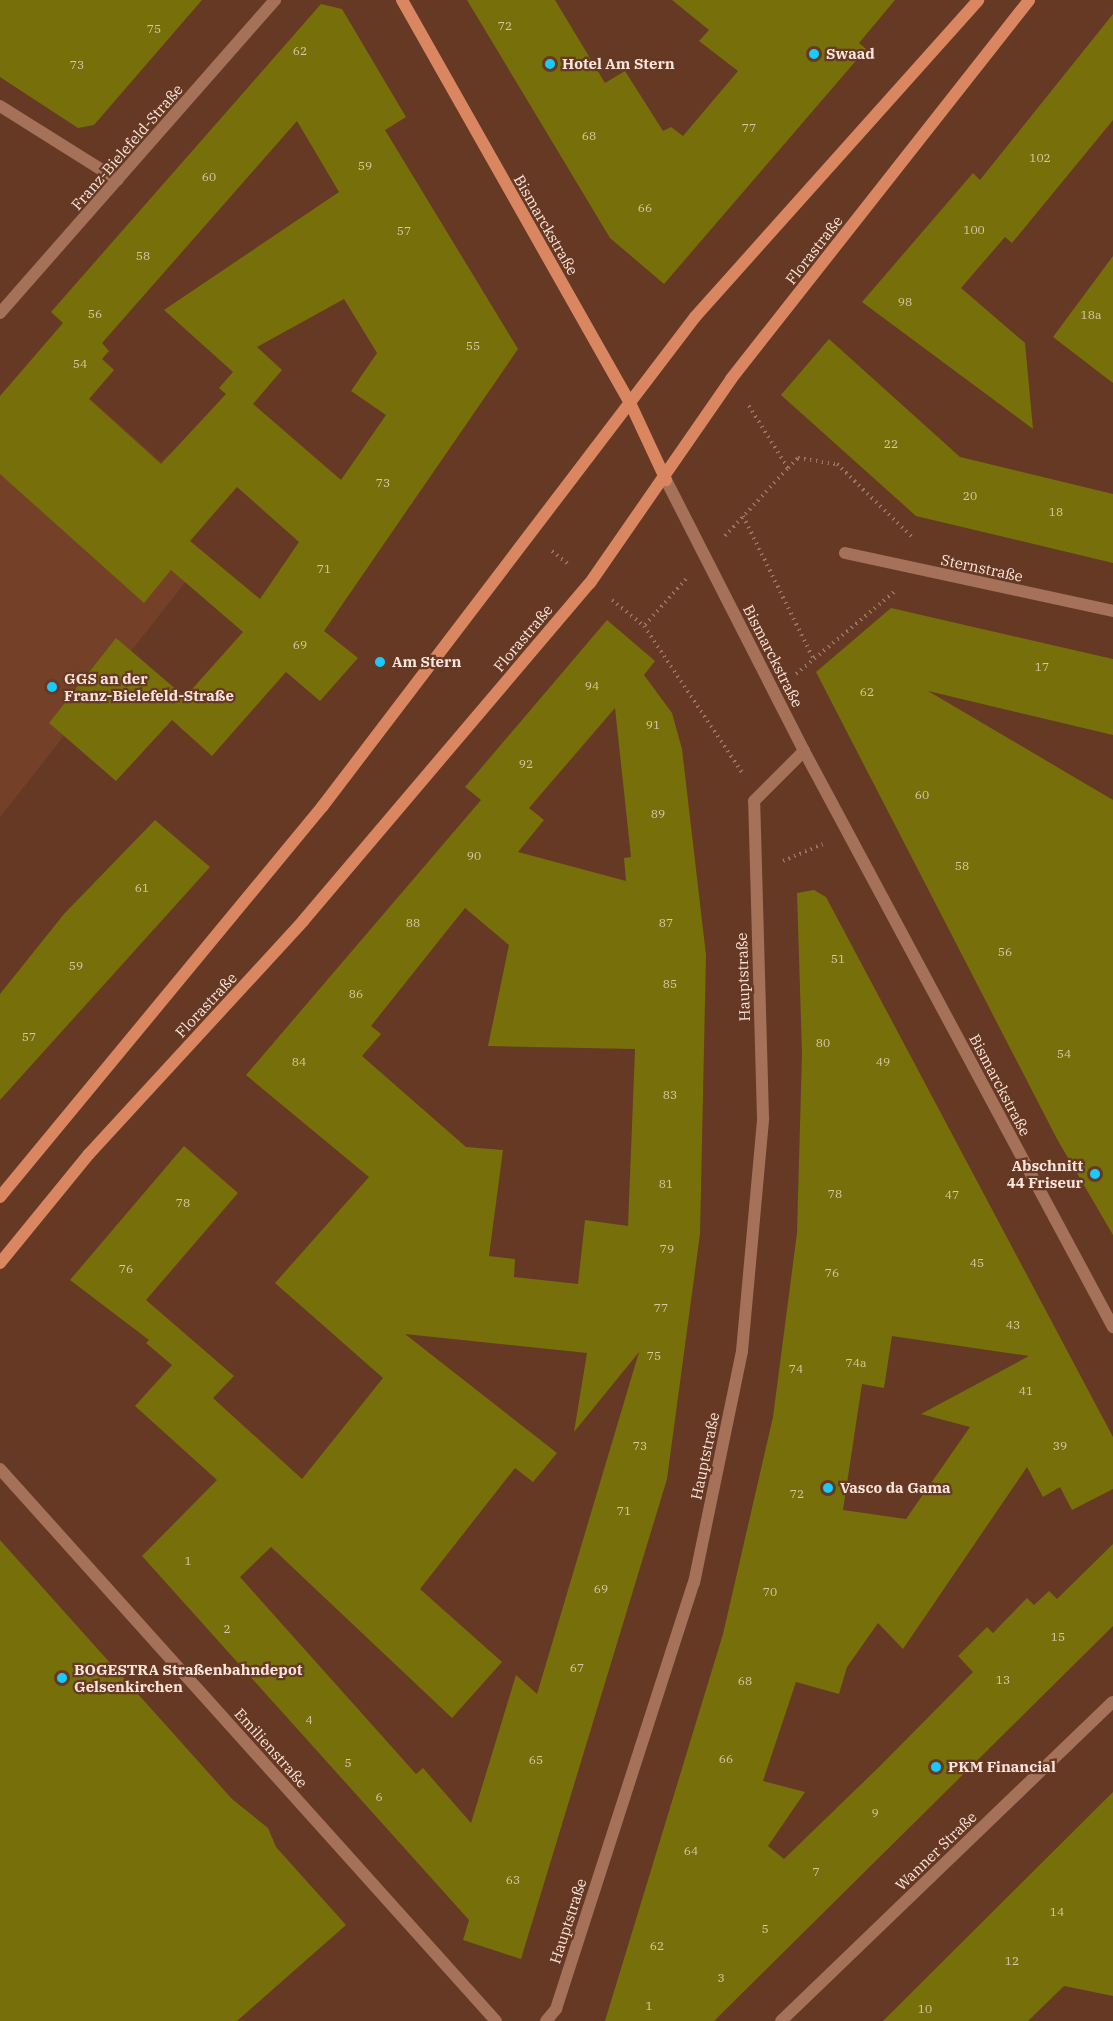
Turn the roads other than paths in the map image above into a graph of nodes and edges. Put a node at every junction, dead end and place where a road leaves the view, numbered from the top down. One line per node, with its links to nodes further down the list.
1 (275, 0): 6 (street, Franz-Bielefeld-Straße)
2 (402, 0): 8 (main road, Bismarckstraße)
3 (978, 0): 8 (main road)
4 (1029, 0): 9 (main road, Florastraße)
5 (0, 106): 6 (street)
6 (118, 180): 7 (street, Franz-Bielefeld-Straße)
7 (0, 313)
8 (631, 405): 9 (main road, Bismarckstraße); 13 (main road)
9 (666, 480): 12 (street, Bismarckstraße); 14 (main road, Florastraße)
10 (845, 553): 11 (street, Sternstraße)
11 (1113, 611)
12 (804, 751): 15 (street, Bismarckstraße); 19 (street, Hauptstraße)
13 (0, 1197)
14 (0, 1263)
15 (1113, 1328)
16 (0, 1469): 18 (street, Emilienstraße)
17 (1113, 1702): 20 (street, Wanner Straße)
18 (496, 2021)
19 (546, 2021)
20 (781, 2021)

